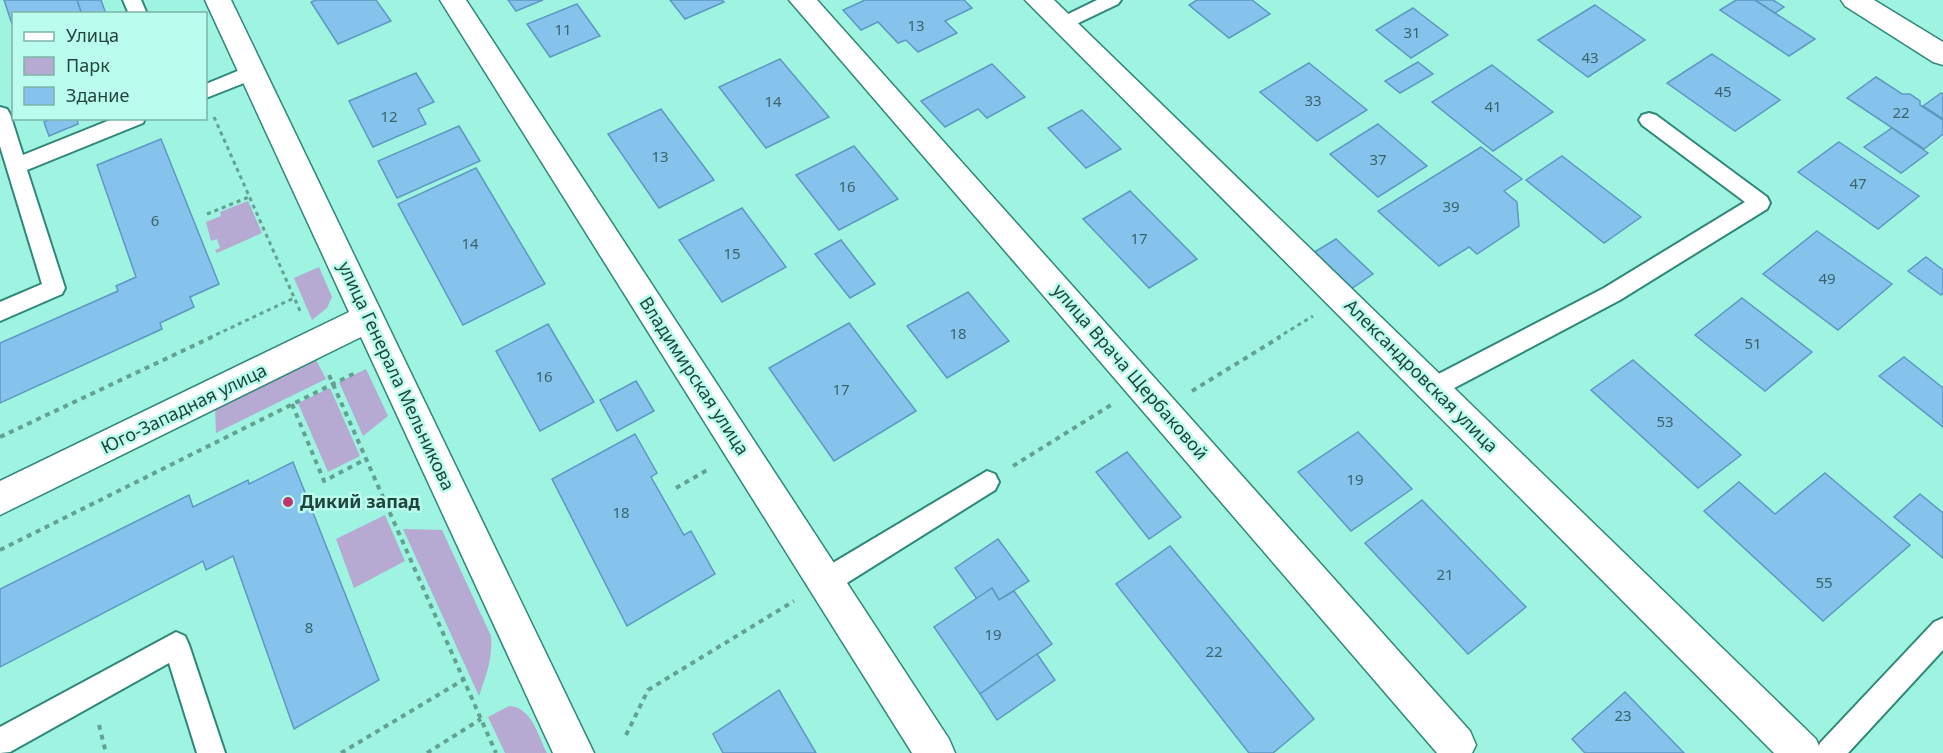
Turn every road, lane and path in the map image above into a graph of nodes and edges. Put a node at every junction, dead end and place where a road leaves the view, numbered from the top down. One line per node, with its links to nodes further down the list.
1 (218, 0): 9 (street, улица Генерала Мельникова)
2 (453, 0): 33 (street, Владимирская улица)
3 (802, 0): 26 (street, улица Врача Щербаковой)
4 (1038, 0): 7 (street, Александровская улица)
5 (1112, 0): 7 (lane)
6 (1854, 0): 8 (street)
7 (1062, 24): 19 (street, Александровская улица)
8 (1943, 55)
9 (252, 72): 10 (lane); 21 (street, улица Генерала Мельникова)
10 (207, 91)
11 (210, 110): 16 (path)
12 (0, 114): 15 (lane)
13 (131, 120): 15 (lane)
14 (1649, 120): 25 (lane)
15 (16, 166): 20 (lane)
16 (249, 197): 17 (path); 18 (path)
17 (207, 214)
18 (294, 298): 22 (path); 28 (path)
19 (1342, 298): 25 (street, Александровская улица); 26 (path)
20 (0, 312)
21 (368, 318): 22 (street, Юго-Западная улица); 23 (street, улица Генерала Мельникова)
22 (315, 345): 24 (path); 31 (street, Юго-Западная улица)
23 (387, 357): 24 (path); 44 (street, улица Генерала Мельникова)
24 (333, 384): 27 (path); 29 (path)
25 (1433, 388): 46 (street, Александровская улица)
26 (1153, 397): 30 (path); 39 (street, улица Врача Щербаковой)
27 (292, 404): 29 (path); 32 (path)
28 (0, 437)
29 (366, 459): 35 (path)
30 (987, 482): 33 (lane)
31 (0, 499)
32 (0, 550)
33 (825, 582): 37 (path); 45 (street, Владимирская улица)
34 (1943, 631): 47 (lane)
35 (463, 680): 36 (path); 41 (path)
36 (481, 719): 42 (path); 43 (path)
37 (626, 735)
38 (0, 742): 40 (lane)
39 (1456, 745)
40 (211, 753)
41 (341, 753)
42 (427, 753)
43 (496, 753)
44 (574, 753)
45 (935, 753)
46 (1802, 753)
47 (1830, 753)

